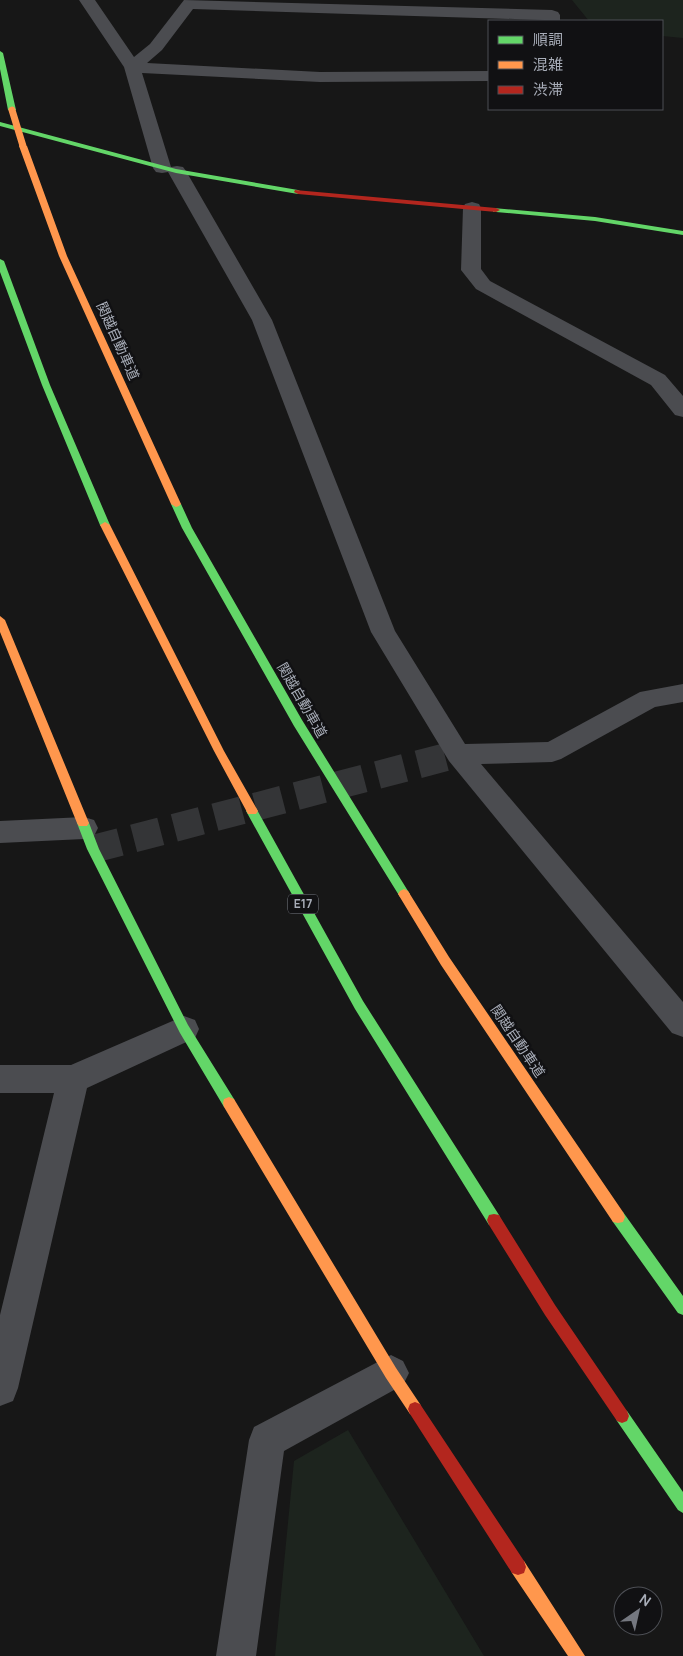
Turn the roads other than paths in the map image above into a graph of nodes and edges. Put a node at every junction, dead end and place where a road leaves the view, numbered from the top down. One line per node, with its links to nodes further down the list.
1 (87, 0): 5 (street)
2 (190, 2): 3 (street); 5 (street)
3 (552, 20)
4 (0, 53): 22 (main road, 関越自動車道, bridge)
5 (132, 67): 6 (street); 8 (street)
6 (488, 76)
7 (0, 124): 8 (main road)
8 (169, 169): 9 (main road); 15 (street)
9 (472, 208): 10 (main road); 12 (street)
10 (683, 233)
11 (0, 262): 25 (main road, E17)
12 (683, 410)
13 (0, 620): 16 (main road)
14 (683, 693): 15 (street)
15 (458, 754): 18 (street)
16 (84, 828): 17 (street); 19 (main road)
17 (0, 832)
18 (683, 1024)
19 (184, 1029): 21 (street); 23 (main road)
20 (0, 1079): 21 (street)
21 (73, 1079): 24 (street)
22 (683, 1308)
23 (391, 1373): 26 (street); 27 (main road)
24 (1, 1383)
25 (683, 1505)
26 (236, 1656)
27 (576, 1656)

